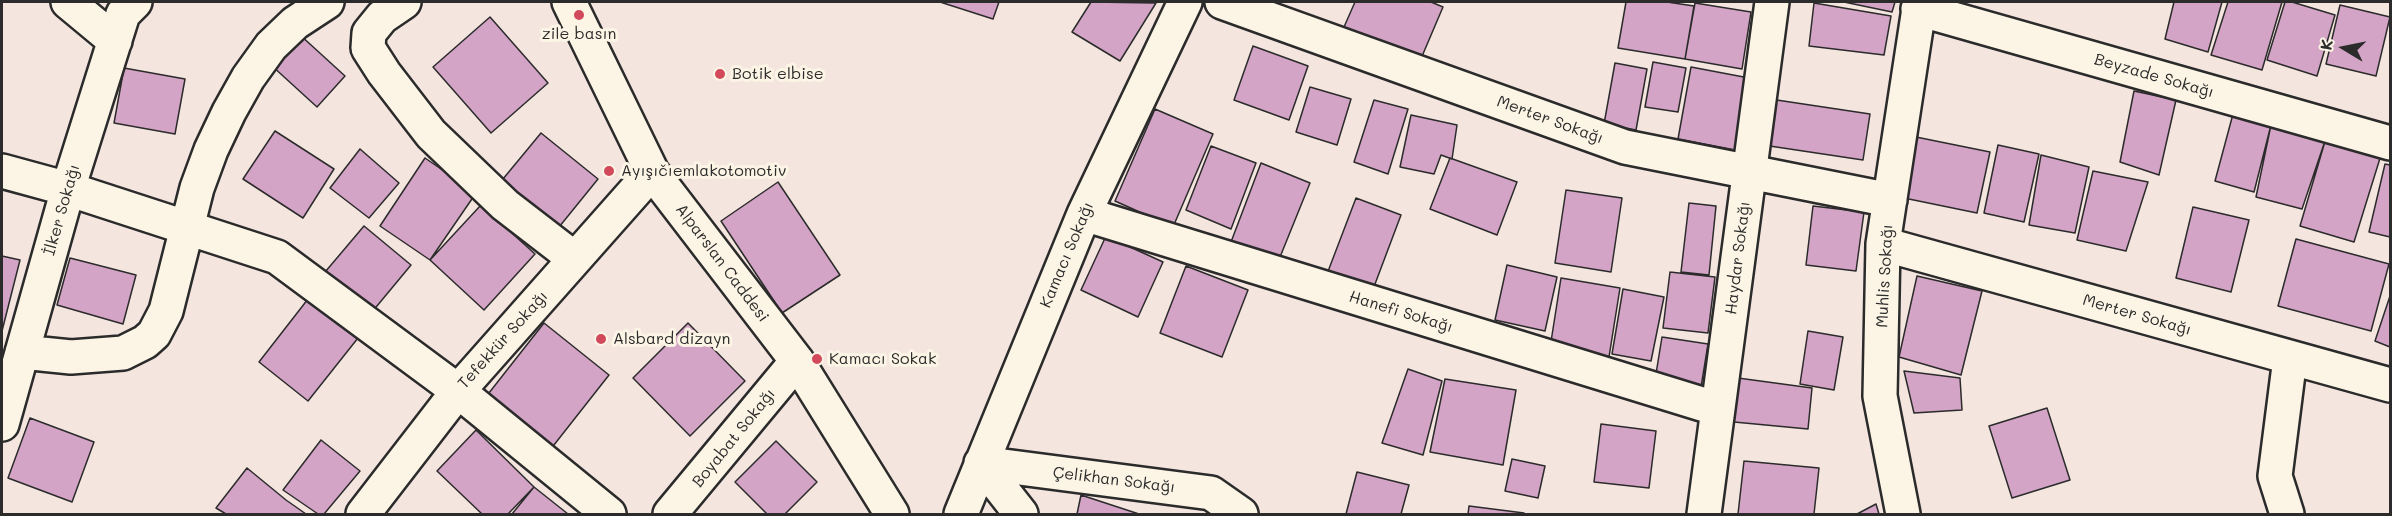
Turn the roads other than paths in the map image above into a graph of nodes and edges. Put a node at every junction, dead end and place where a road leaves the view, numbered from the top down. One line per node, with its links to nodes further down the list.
1 (68, 2): 10 (street)
2 (135, 2): 10 (street, İlker Sokağı)
3 (327, 2): 18 (street)
4 (404, 2): 20 (street)
5 (569, 2): 13 (street, Alparslan Caddesi)
6 (1185, 2): 17 (street, Kamacı Sokağı)
7 (1222, 2): 14 (street, Merter Sokağı)
8 (1772, 2): 14 (street, Haydar Sokağı)
9 (1919, 5): 11 (street, Beyzade Sokağı); 16 (street, Muhlis Sokağı)
10 (115, 41): 15 (street, İlker Sokağı)
11 (2391, 143)
12 (2, 171): 15 (street)
13 (652, 172): 20 (street, Tefekkür Sokağı); 23 (street, Alparslan Caddesi)
14 (1749, 172): 16 (street, Merter Sokağı); 26 (street, Haydar Sokağı)
15 (68, 189): 18 (street); 21 (street, İlker Sokağı)
16 (1890, 200): 19 (street, Muhlis Sokağı)
17 (1084, 214): 26 (street, Hanefi Sokağı); 28 (street, Kamacı Sokağı)
18 (187, 228): 21 (street); 25 (street)
19 (1883, 244): 22 (street, Merter Sokağı); 37 (street, Muhlis Sokağı)
20 (575, 259): 25 (street, Tefekkür Sokağı)
21 (22, 352): 27 (street, İlker Sokağı)
22 (2290, 358): 24 (street, Merter Sokağı); 38 (street)
23 (797, 361): 31 (street, Boyabat Sokağı); 32 (street, Alparslan Caddesi)
24 (2391, 385)
25 (458, 391): 29 (street, Tefekkür Sokağı); 30 (street)
26 (1718, 410): 36 (street, Haydar Sokağı)
27 (2, 424)
28 (981, 463): 33 (street, Kamacı Sokağı); 34 (street); 35 (street, Çelikhan Sokağı)
29 (363, 514)
30 (609, 514)
31 (670, 514)
32 (892, 514)
33 (961, 514)
34 (1022, 514)
35 (1241, 514)
36 (1704, 514)
37 (1904, 514)
38 (2287, 514)

